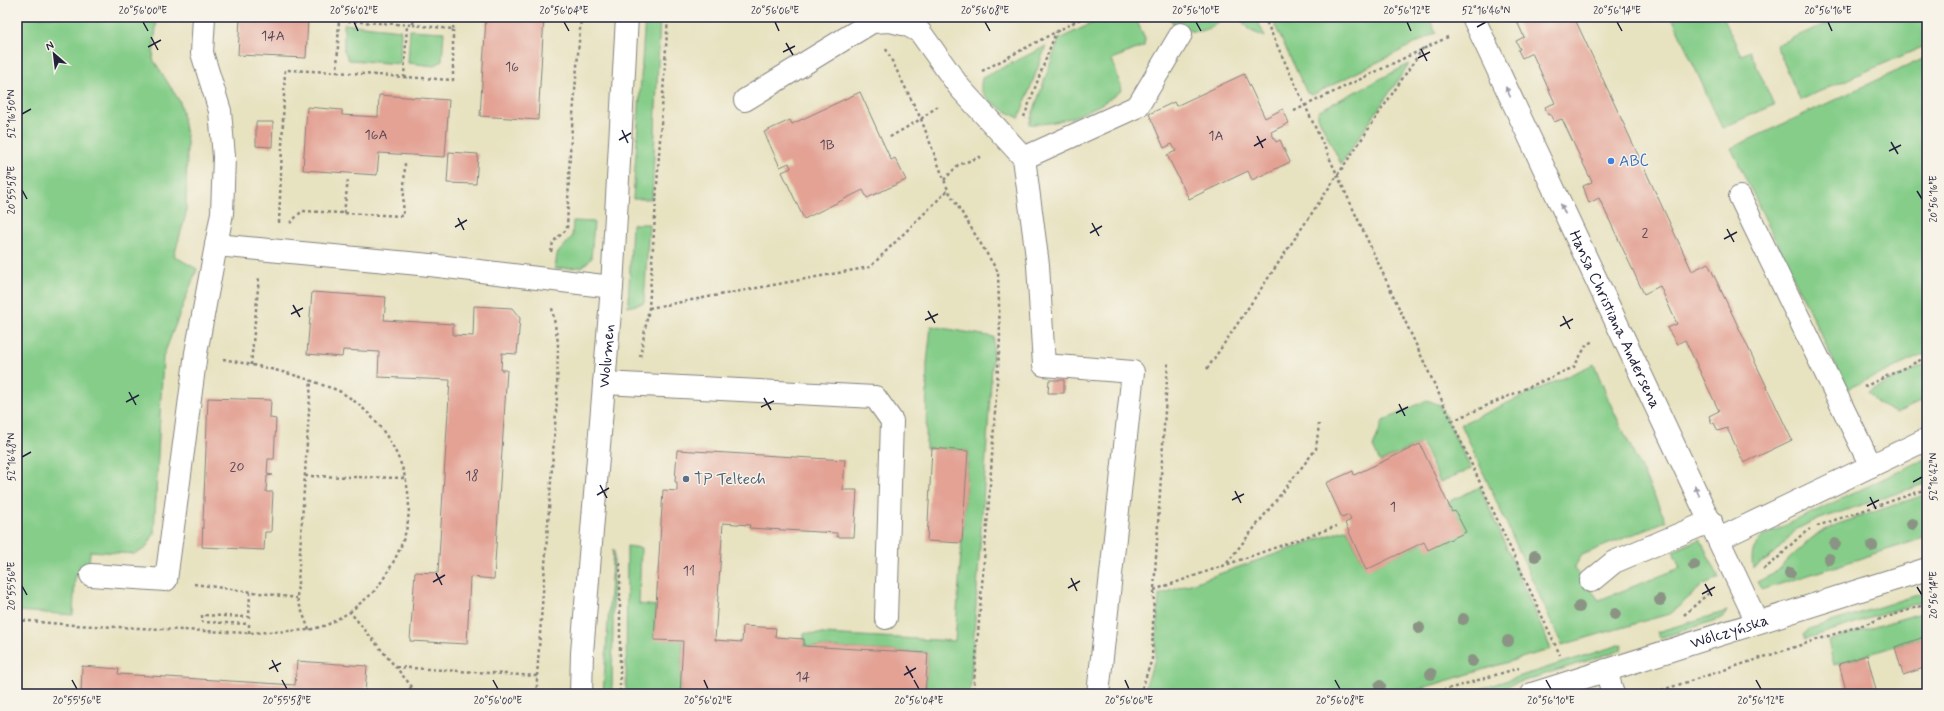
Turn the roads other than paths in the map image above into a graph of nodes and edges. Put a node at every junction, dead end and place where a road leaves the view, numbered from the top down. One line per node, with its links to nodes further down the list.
1 (204, 17): 8 (street)
2 (627, 17): 9 (street, Wolumen)
3 (1473, 17): 13 (street, Hansa Christiana Andersena, one-way to 3)
4 (1181, 34): 6 (street)
5 (745, 100): 6 (street)
6 (1024, 158): 21 (street)
7 (1740, 197): 12 (street)
8 (216, 245): 9 (street); 15 (street)
9 (612, 287): 10 (street, Wolumen)
10 (604, 383): 17 (street); 20 (street, Wolumen)
11 (1927, 439): 12 (street)
12 (1871, 466): 13 (street)
13 (1715, 530): 16 (street); 18 (street, Hansa Christiana Andersena)
14 (1927, 569): 18 (street, Wólczyńska)
15 (91, 574)
16 (1590, 581)
17 (886, 618)
18 (1757, 622): 19 (street, Wólczyńska)
19 (1606, 670): 22 (street, Wólczyńska); 23 (street)
20 (581, 694)
21 (1098, 694)
22 (1532, 694)
23 (1613, 694)

